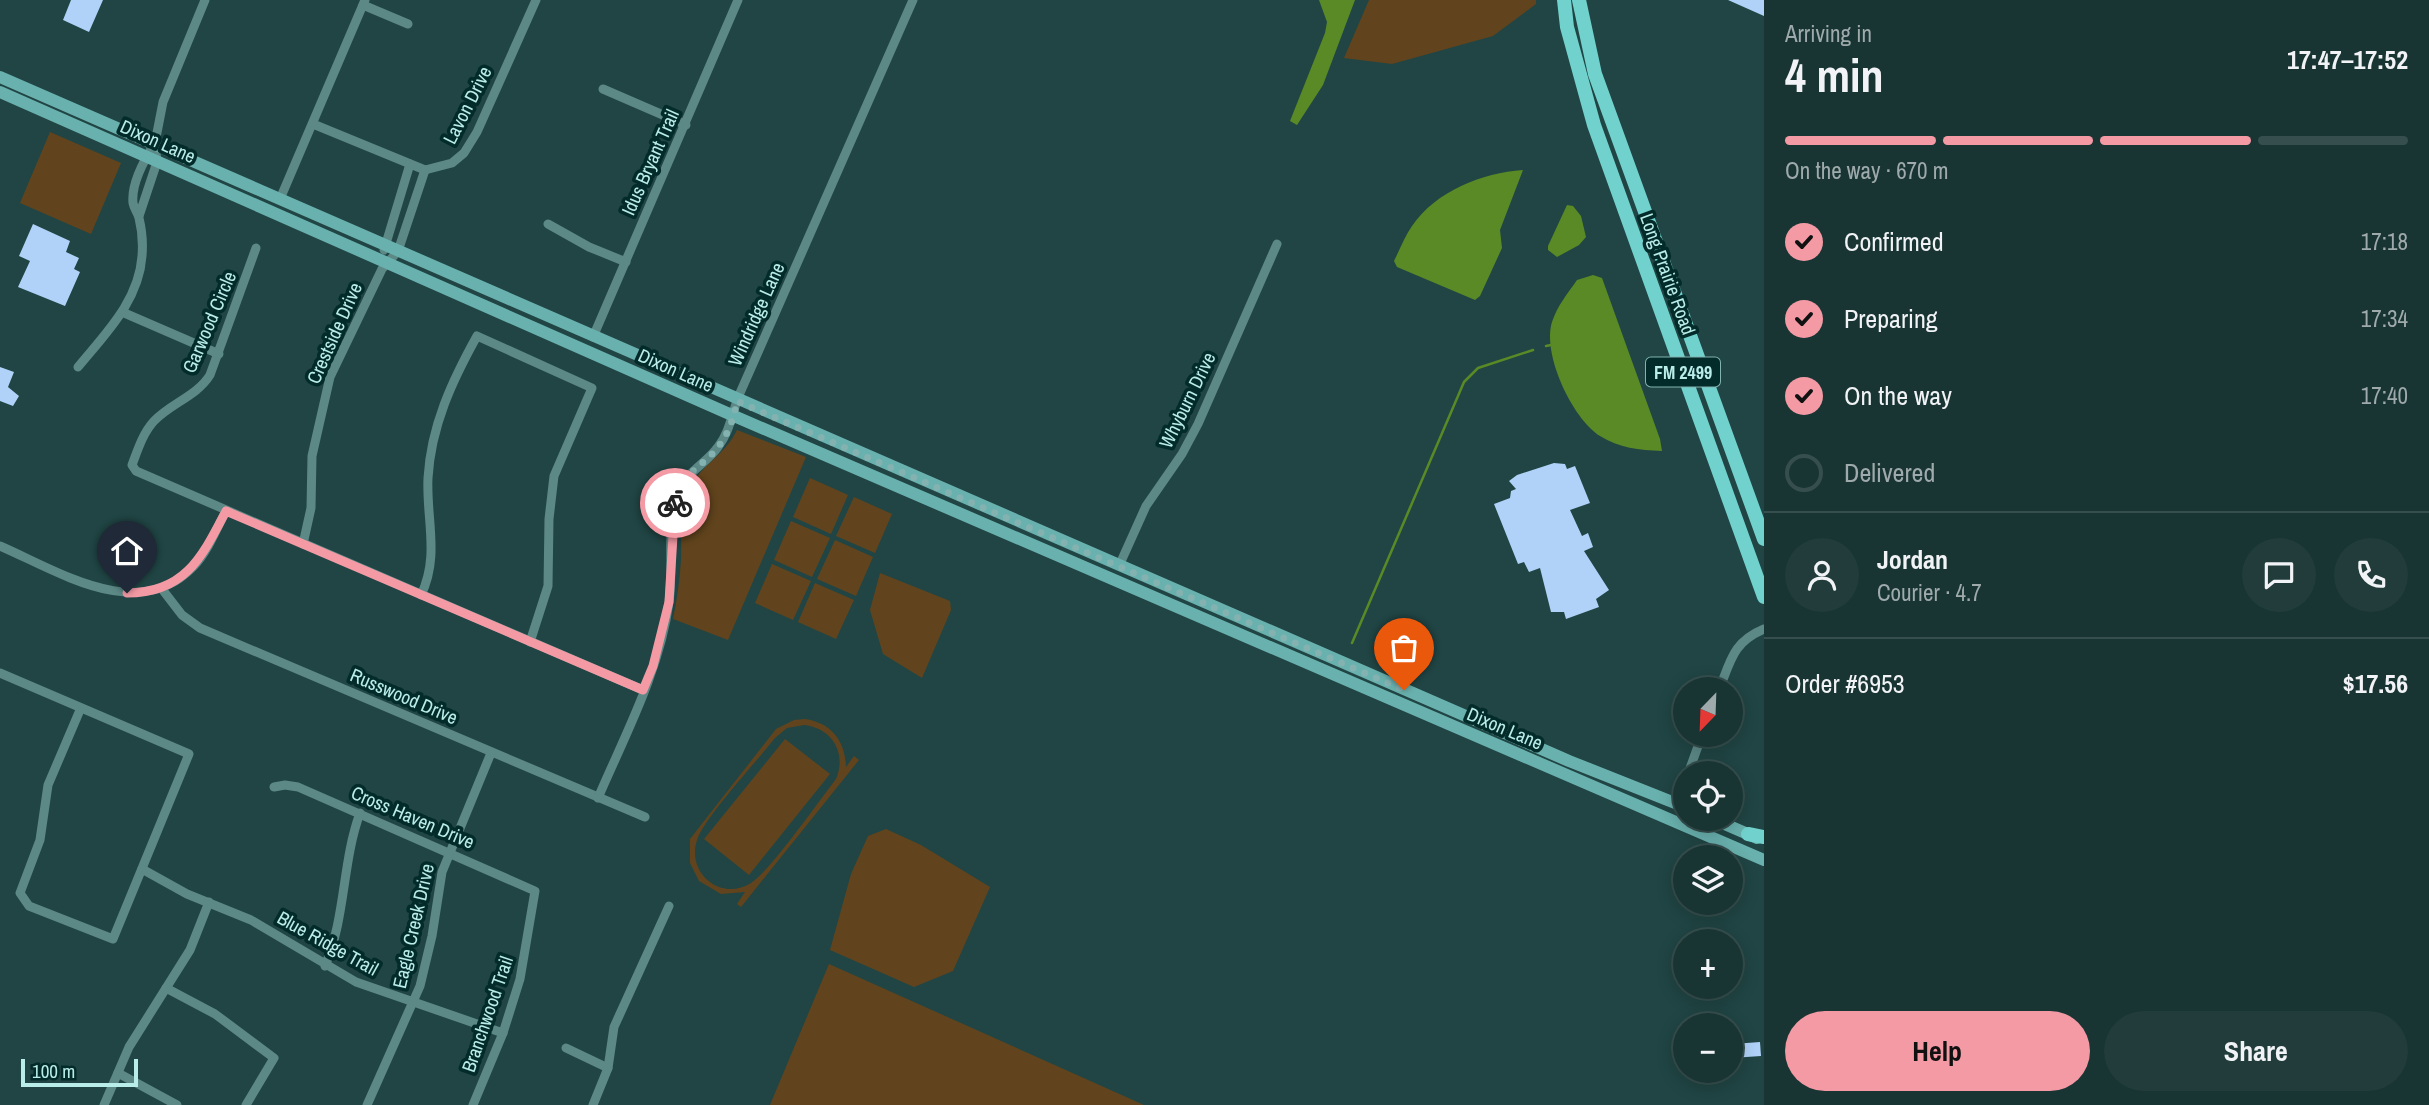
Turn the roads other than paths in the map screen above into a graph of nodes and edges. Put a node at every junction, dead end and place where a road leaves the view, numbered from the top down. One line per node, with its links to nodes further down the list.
1 (205, 0): 16 (street)
2 (536, 0): 19 (street, Lavon Drive)
3 (738, 0): 14 (street, Idus Bryant Trail)
4 (913, 0): 35 (street, Windridge Lane)
5 (1563, 0): 24 (main road, Long Prairie Road / FM 2499)
6 (1579, 0): 23 (main road, Long Prairie Road / FM 2499)
7 (364, 3): 8 (street); 13 (street)
8 (408, 24)
9 (0, 77): 12 (main road, Dixon Lane)
10 (603, 89): 14 (street)
11 (0, 92): 15 (main road, Dixon Lane)
12 (101, 120): 15 (main road); 16 (main road, Dixon Lane)
13 (313, 124): 18 (street); 20 (street)
14 (686, 125): 30 (street, Idus Bryant Trail)
15 (95, 134): 17 (main road, Dixon Lane)
16 (155, 144): 17 (street); 20 (main road, Dixon Lane)
17 (151, 159): 21 (street); 21 (street); 29 (main road, Dixon Lane)
18 (410, 164): 19 (street); 25 (street)
19 (425, 170): 28 (street)
20 (280, 198): 25 (main road, Dixon Lane)
21 (139, 216): 31 (street)
22 (548, 224): 30 (street)
23 (1654, 232): 24 (main road); 38 (main road, Long Prairie Road / FM 2499)
24 (1635, 239): 44 (main road, Long Prairie Road / FM 2499)
25 (384, 244): 28 (main road, Dixon Lane); 29 (street)
26 (1277, 244): 41 (street, Whyburn Drive)
27 (256, 248): 33 (street, Garwood Circle)
28 (398, 251): 29 (street); 32 (main road, Dixon Lane)
29 (386, 262): 36 (main road, Dixon Lane); 39 (street, Crestside Drive)
30 (626, 262): 32 (street, Idus Bryant Trail)
31 (122, 313): 33 (street); 34 (street)
32 (593, 337): 35 (main road, Dixon Lane)
33 (219, 354): 37 (street, Garwood Circle)
34 (78, 367)
35 (737, 401): 36 (street, Windridge Lane); 41 (main road, Dixon Lane)
36 (734, 416): 47 (main road, Dixon Lane); 51 (street, Windridge Lane)
37 (226, 511): 39 (street); 42 (street)
38 (1764, 539)
39 (303, 544): 43 (street)
40 (0, 546): 42 (street)
41 (1119, 566): 45 (main road, Dixon Lane)
42 (162, 589): 55 (street, Russwood Drive)
43 (421, 595): 48 (street); 48 (street)
44 (1764, 597)
45 (1257, 626): 47 (main road); 53 (main road, Dixon Lane)
46 (1764, 629): 50 (street)
47 (1251, 638): 54 (main road, Dixon Lane)
48 (530, 642): 51 (street)
49 (0, 673): 52 (street)
50 (1724, 677)
51 (643, 690): 57 (street, Windridge Lane)
52 (80, 710): 68 (street); 68 (street)
53 (1503, 732): 54 (main road); 58 (main road, Dixon Lane)
54 (1499, 746): 62 (main road, Dixon Lane)
55 (491, 753): 57 (street, Russwood Drive); 66 (street, Eagle Creek Drive)
56 (274, 787): 59 (street, Cross Haven Drive)
57 (598, 798): 61 (street, Russwood Drive)
58 (1673, 802)
59 (360, 813): 66 (street, Cross Haven Drive); 72 (street)
60 (1673, 813): 62 (main road)
61 (645, 817)
62 (1668, 819): 67 (main road, Dixon Lane)
63 (1741, 831): 64 (main road)
64 (1748, 834): 65 (main road)
65 (1764, 839)
66 (449, 852): 69 (street, Cross Haven Drive); 74 (street, Eagle Creek Drive)
67 (1764, 860)
68 (142, 869): 70 (street, Blue Ridge Trail)
69 (535, 891): 75 (street, Branchwood Trail)
70 (209, 902): 72 (street, Blue Ridge Trail); 73 (street)
71 (669, 905): 77 (street)
72 (325, 966): 74 (street, Blue Ridge Trail)
73 (166, 988): 78 (street); 81 (street)
74 (413, 1004): 75 (street, Blue Ridge Trail); 82 (street, Eagle Creek Drive)
75 (503, 1032): 83 (street, Branchwood Trail)
76 (566, 1048): 77 (street)
77 (608, 1068): 84 (street)
78 (118, 1073): 79 (street); 80 (street)
79 (104, 1105)
80 (177, 1105)
81 (246, 1105)
82 (367, 1105)
83 (473, 1105)
84 (593, 1105)

